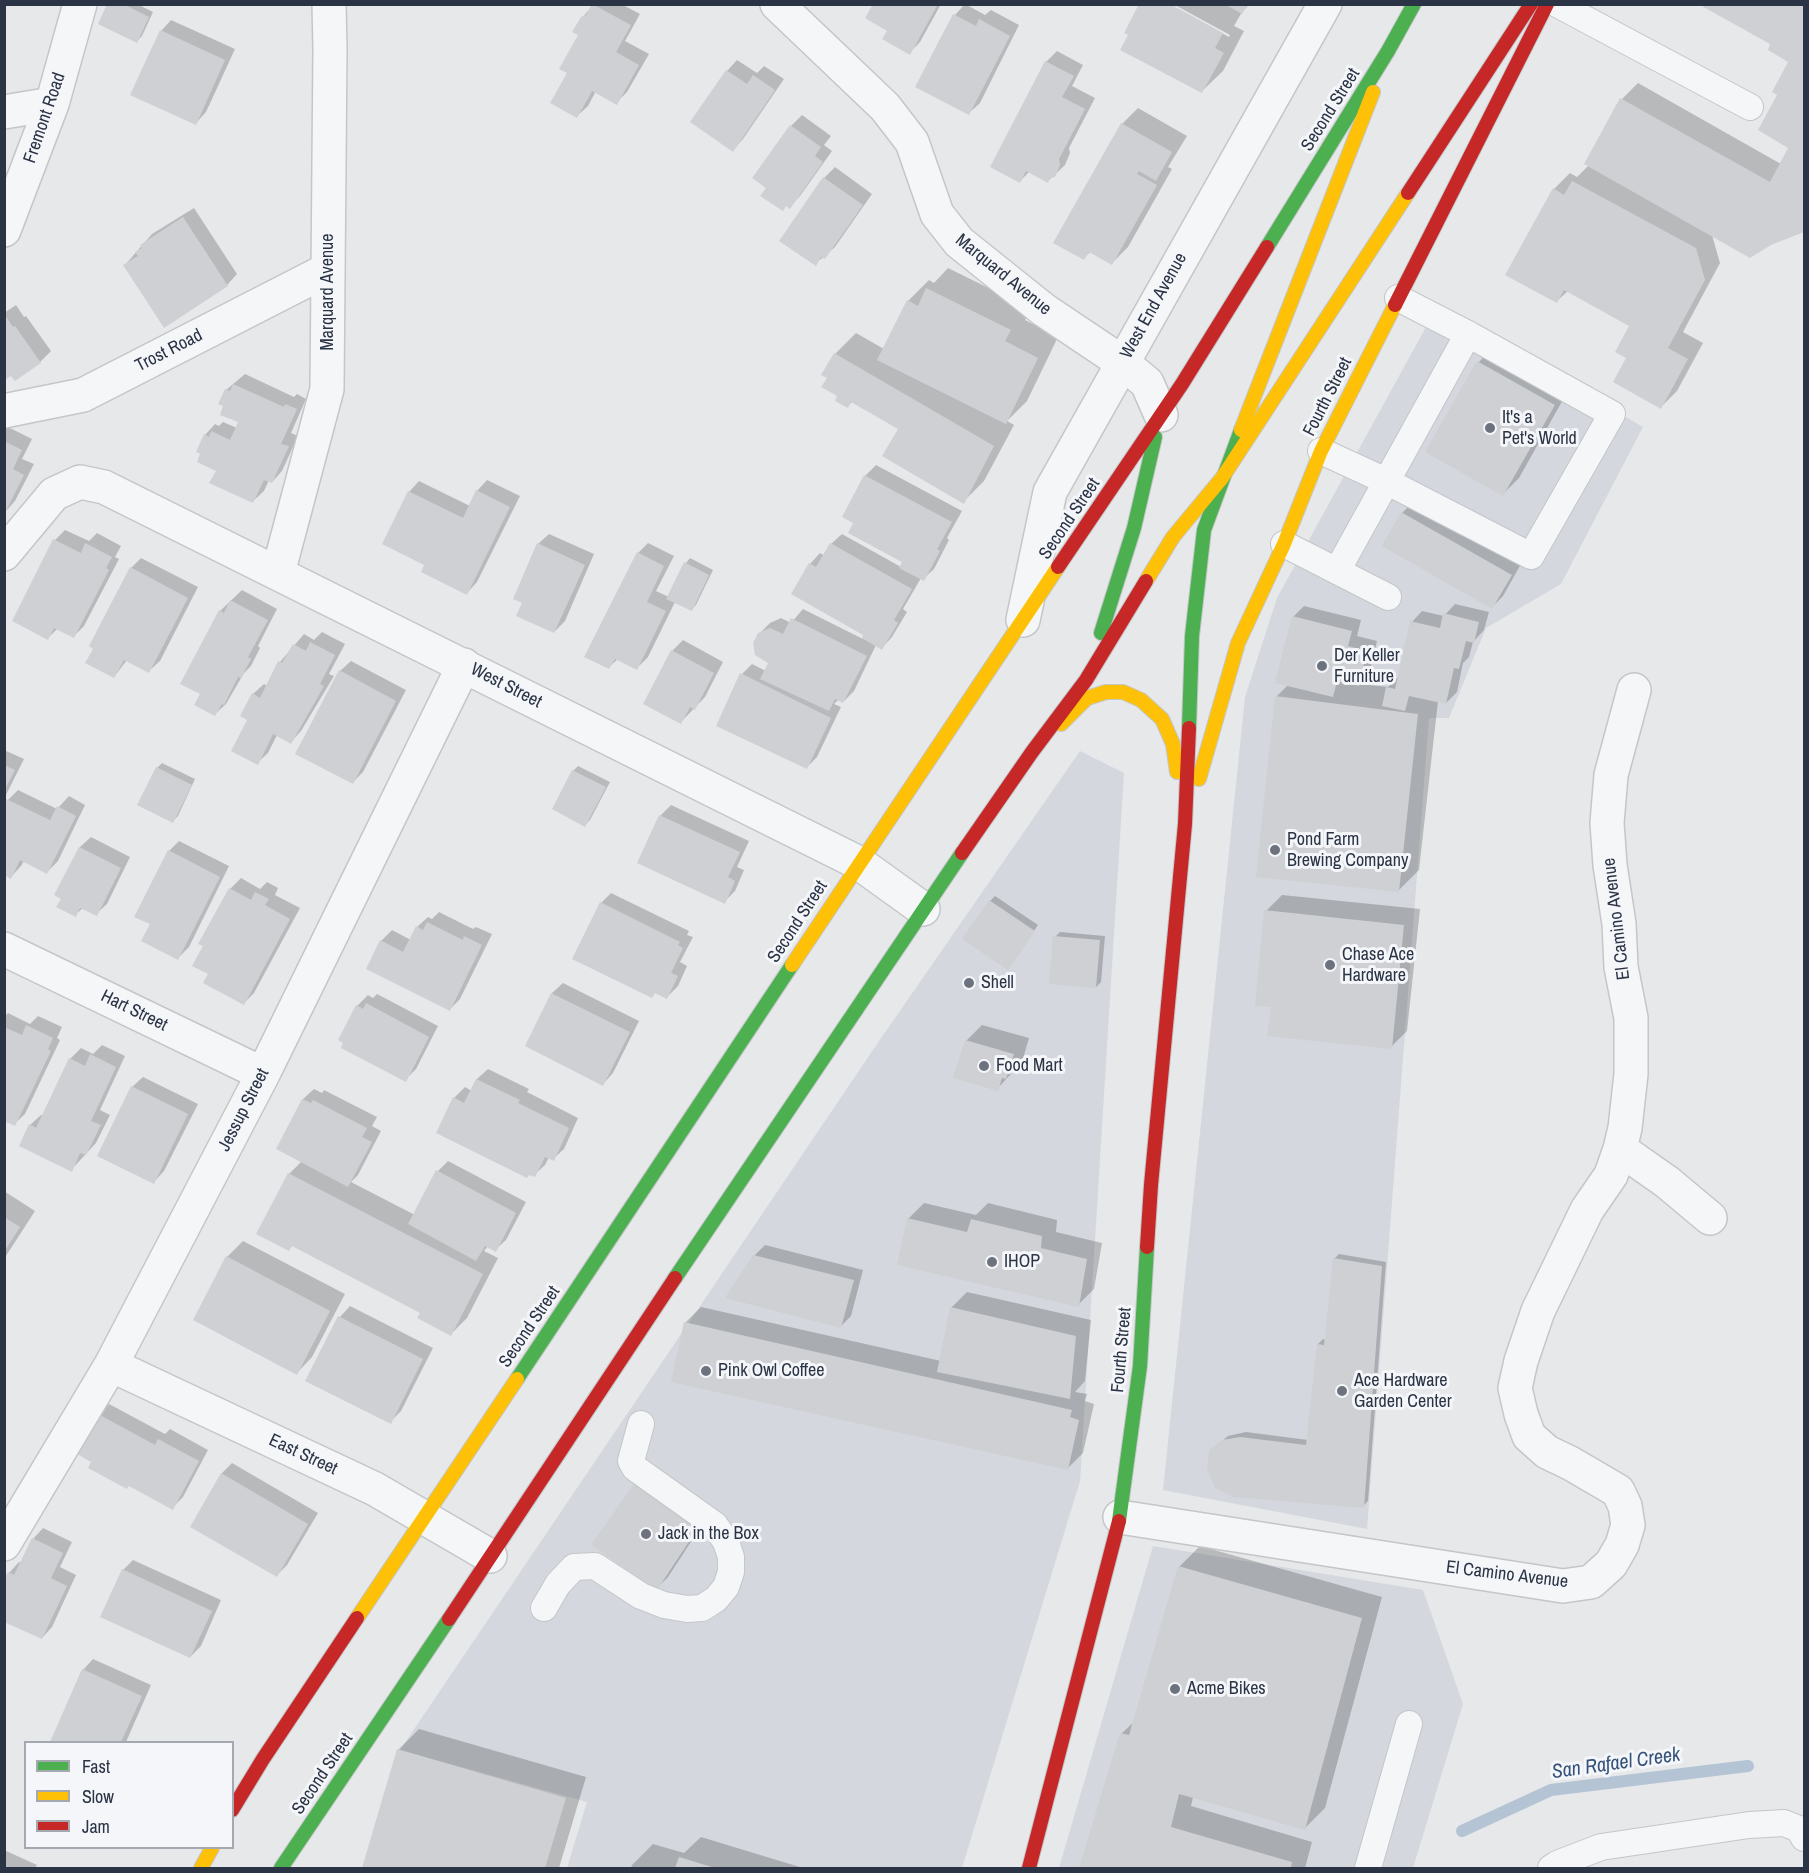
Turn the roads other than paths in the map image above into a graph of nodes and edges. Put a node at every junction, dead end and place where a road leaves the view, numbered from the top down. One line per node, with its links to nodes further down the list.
1 (80, 4): 10 (street, Fremont Road)
2 (329, 4): 14 (street, Marquard Avenue)
3 (777, 4): 17 (street, Marquard Avenue)
4 (1325, 4): 17 (street, West End Avenue)
5 (1414, 4): 9 (main road, Fourth Street)
6 (1531, 4): 21 (main road, Fourth Street)
7 (1547, 4): 15 (main road, Fourth Street)
8 (1557, 4): 11 (lane)
9 (1388, 51): 19 (main road, Second Street); 21 (main road, Fourth Street)
10 (52, 104): 12 (street); 13 (street, Fremont Road)
11 (1750, 107)
12 (4, 112)
13 (4, 230)
14 (327, 270): 18 (street, Trost Road); 26 (street, Marquard Avenue)
15 (1398, 298): 16 (lane); 20 (main road, Fourth Street)
16 (1468, 334): 22 (lane); 22 (lane)
17 (1122, 363): 19 (street, Marquard Avenue); 28 (street, West End Avenue)
18 (4, 411)
19 (1161, 415): 28 (main road, Second Street); 30 (main road)
20 (1321, 451): 22 (lane); 23 (main road, Fourth Street)
21 (1222, 478): 30 (main road, Second Street); 33 (main road, Fourth Street)
22 (1386, 481): 25 (lane)
23 (1284, 543): 25 (lane); 33 (main road, Fourth Street)
24 (4, 554): 26 (street, West Street)
25 (1337, 571): 27 (lane)
26 (278, 573): 29 (street, West Street)
27 (1388, 597)
28 (1022, 623): 34 (main road, Second Street)
29 (464, 665): 34 (street, West Street); 37 (street, Jessup Street)
30 (1086, 680): 32 (main road, Second Street)
31 (1634, 690): 38 (street, El Camino Avenue)
32 (1032, 752): 33 (main road); 35 (main road, Second Street)
33 (1185, 824): 43 (main road, Fourth Street)
34 (859, 863): 35 (street, West Street); 42 (main road, Second Street)
35 (923, 909): 45 (main road, Second Street)
36 (4, 949): 37 (street, Hart Street)
37 (263, 1074): 40 (street, Jessup Street)
38 (1620, 1149): 39 (street); 43 (street, El Camino Avenue)
39 (1710, 1218)
40 (111, 1365): 42 (street, East Street); 44 (street, Jessup Street)
41 (641, 1424): 46 (lane)
42 (424, 1517): 45 (street, East Street); 48 (main road, Second Street)
43 (1120, 1517): 53 (main road, Fourth Street)
44 (4, 1544)
45 (490, 1557): 52 (main road, Second Street)
46 (544, 1608)
47 (1409, 1724): 54 (lane)
48 (234, 1807)
49 (1804, 1838): 55 (lane)
50 (211, 1849): 51 (main road)
51 (201, 1869)
52 (281, 1869)
53 (1029, 1869)
54 (1368, 1869)
55 (1551, 1869)

